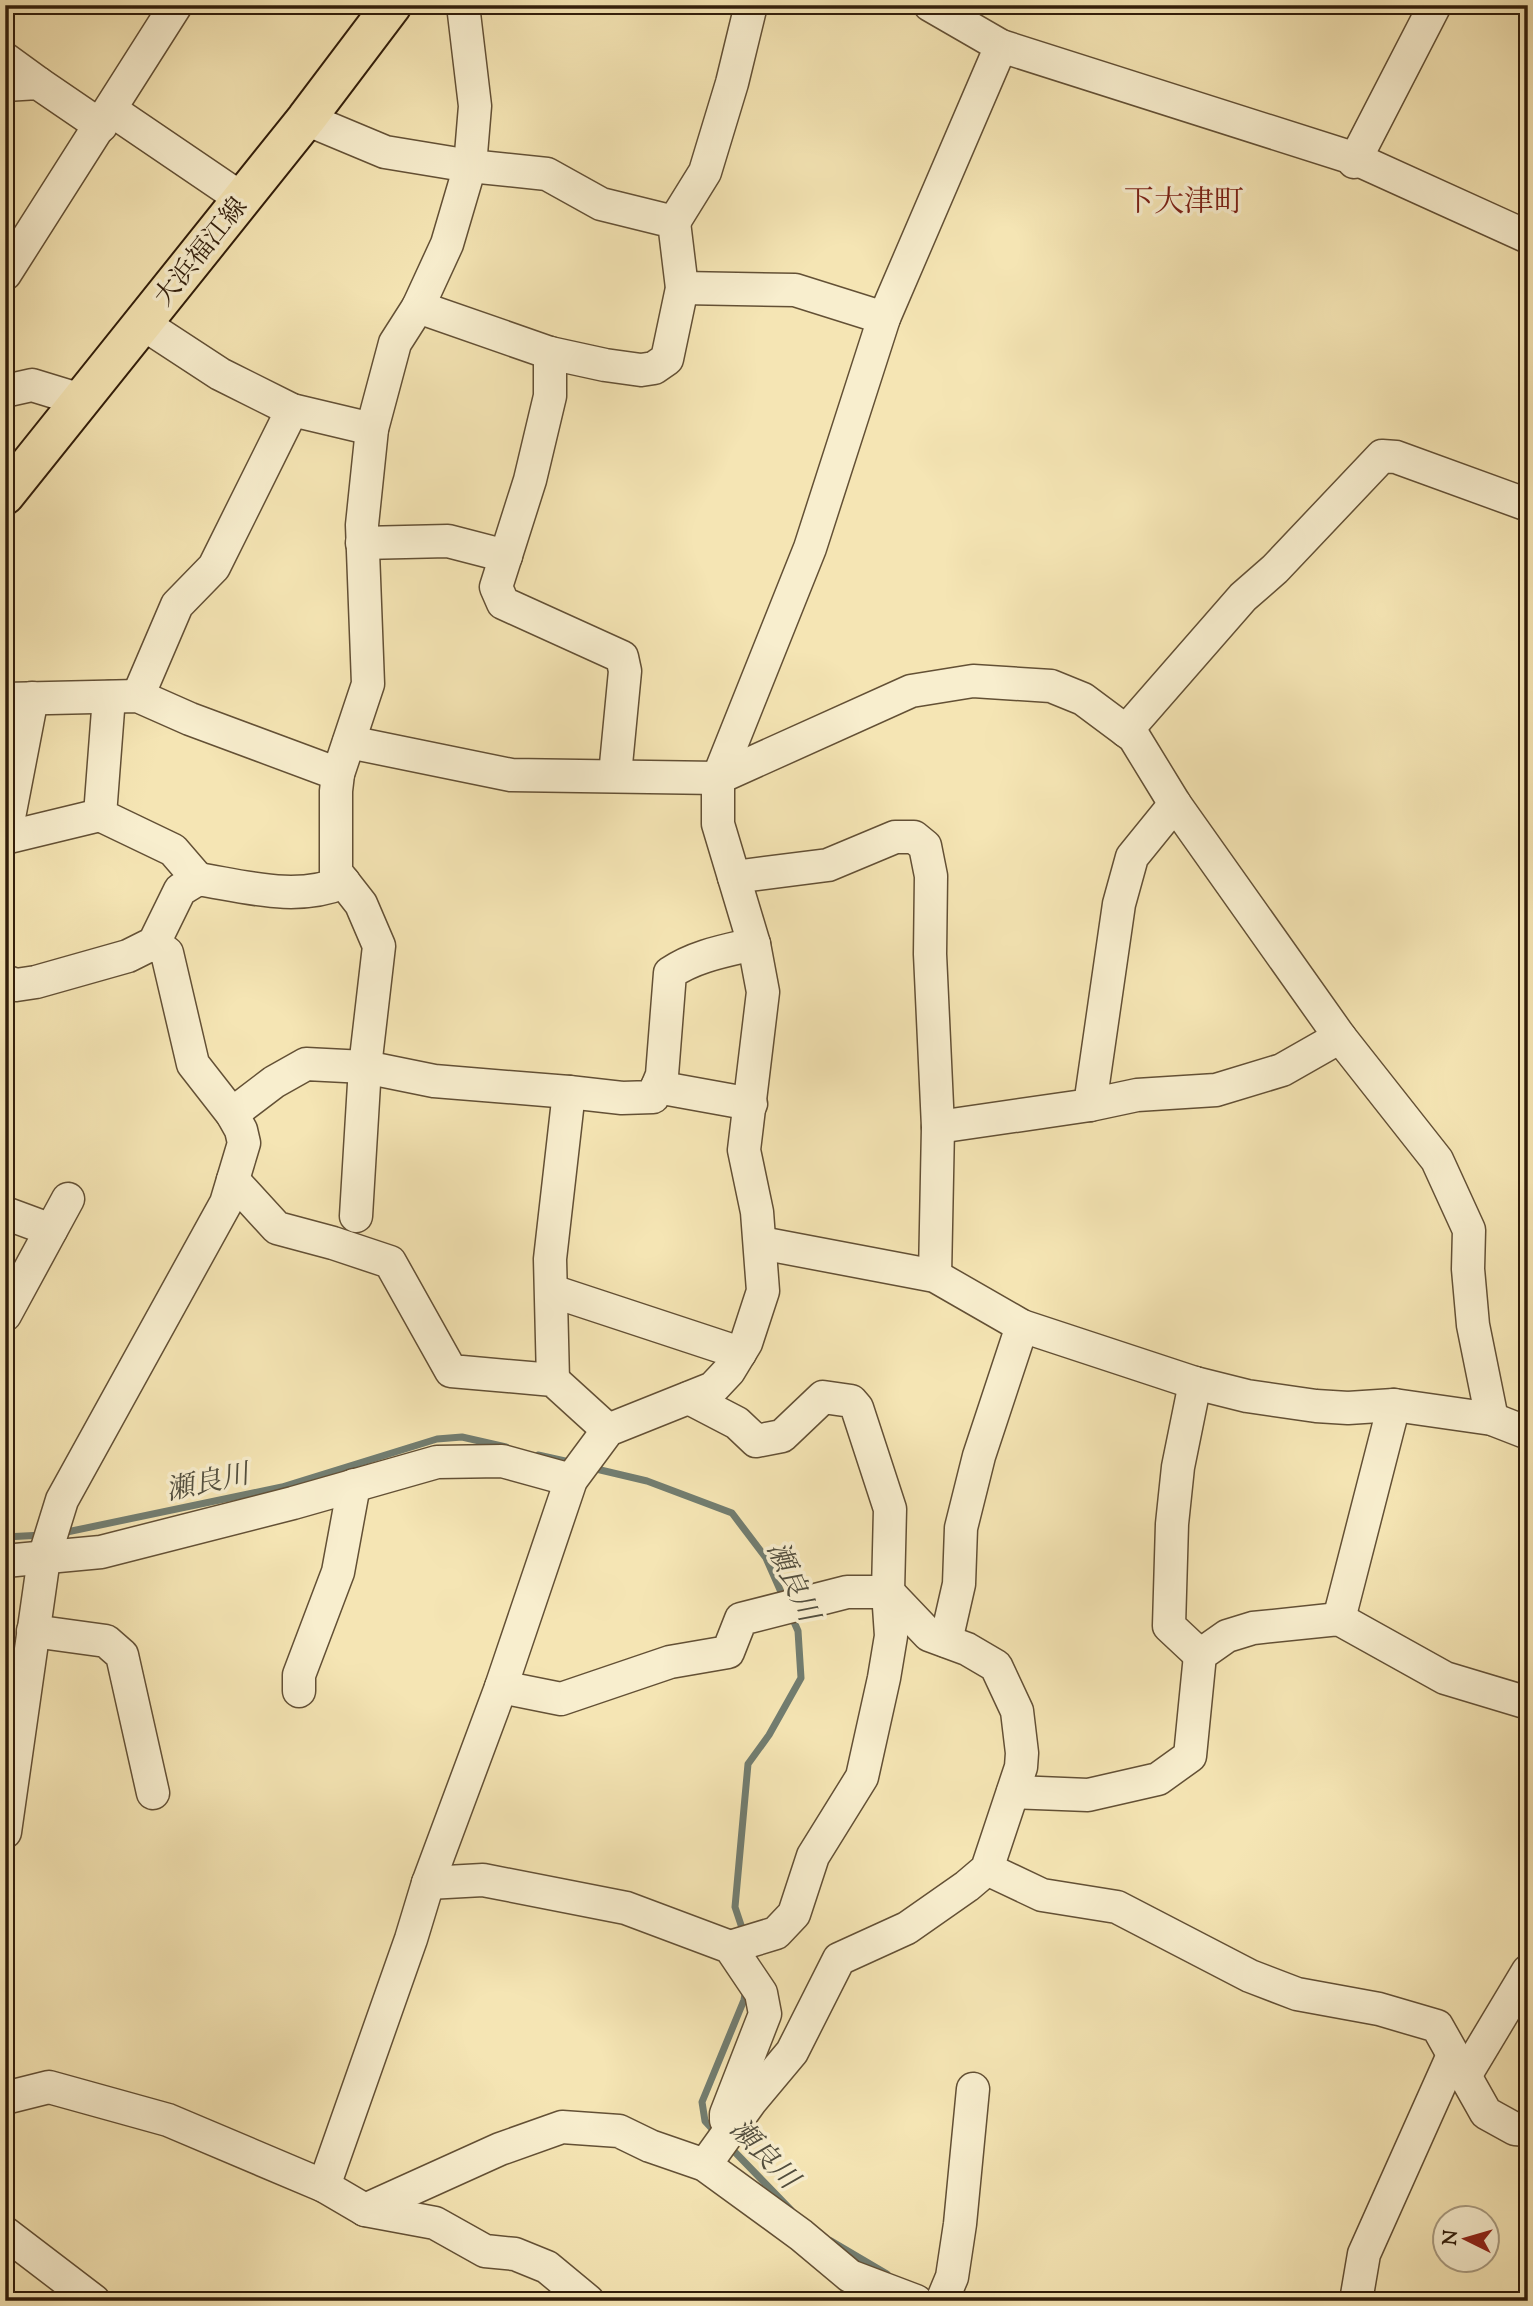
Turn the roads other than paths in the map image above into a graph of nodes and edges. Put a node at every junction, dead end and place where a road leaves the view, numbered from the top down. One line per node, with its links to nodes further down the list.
1 (176, 5): 11 (street)
2 (392, 5): 12 (main road, 大浜福江線)
3 (463, 5): 14 (street)
4 (751, 5): 16 (street)
5 (930, 5): 7 (street)
6 (1435, 5): 13 (street)
7 (1001, 46): 13 (street); 21 (street)
8 (5, 59): 9 (street)
9 (38, 83): 10 (street); 11 (street)
10 (5, 85)
11 (106, 118): 15 (street); 18 (street)
12 (306, 119): 14 (street); 15 (main road, 大浜福江線)
13 (1355, 160): 17 (street)
14 (470, 166): 16 (street); 20 (street)
15 (242, 199): 22 (main road, 大浜福江線)
16 (674, 222): 19 (street)
17 (1528, 237)
18 (5, 274)
19 (682, 288): 21 (street); 23 (street)
20 (418, 307): 23 (street); 27 (street)
21 (884, 318): 38 (street)
22 (142, 323): 25 (main road, 大浜福江線); 26 (street)
23 (550, 353): 31 (street)
24 (5, 391): 25 (street)
25 (81, 400): 28 (main road, 大浜福江線)
26 (292, 410): 27 (street); 32 (street)
27 (372, 429): 30 (street)
28 (5, 495)
29 (1528, 505): 34 (street)
30 (362, 543): 31 (street); 35 (street)
31 (506, 556): 37 (street)
32 (124, 697): 33 (street); 36 (street); 40 (street)
33 (19, 699): 41 (street)
34 (1126, 730): 38 (street); 39 (street)
35 (349, 742): 36 (street); 37 (street)
36 (338, 774): 44 (street)
37 (615, 775): 38 (street)
38 (718, 778): 42 (street)
39 (1175, 804): 48 (street); 53 (street)
40 (100, 815): 41 (street); 43 (street)
41 (5, 838)
42 (734, 877): 46 (street); 55 (street)
43 (198, 879): 44 (street); 45 (street)
44 (344, 882): 49 (street)
45 (154, 943): 47 (street); 54 (street)
46 (754, 944): 50 (street); 52 (street)
47 (5, 981)
48 (1340, 1037): 53 (street); 71 (street)
49 (365, 1067): 51 (street); 54 (street); 59 (street)
50 (657, 1087): 51 (street); 52 (street)
51 (569, 1092): 63 (street)
52 (751, 1104): 61 (street)
53 (1090, 1105): 55 (street)
54 (232, 1114): 56 (street)
55 (938, 1127): 62 (street)
56 (233, 1180): 67 (street); 76 (street)
57 (68, 1199): 60 (street)
58 (5, 1213): 60 (street)
59 (356, 1216)
60 (51, 1230): 64 (street)
61 (761, 1243): 62 (street); 66 (street)
62 (935, 1276): 65 (street)
63 (552, 1291): 66 (street); 67 (street)
64 (5, 1315)
65 (1022, 1326): 68 (street); 81 (street)
66 (740, 1353): 69 (street)
67 (553, 1380): 72 (street)
68 (1195, 1383): 70 (street); 82 (street)
69 (689, 1398): 72 (street); 78 (street)
70 (1394, 1405): 71 (street); 79 (street)
71 (1492, 1419): 73 (street)
72 (608, 1430): 74 (street)
73 (1528, 1433)
74 (571, 1480): 75 (street); 83 (street)
75 (354, 1485): 76 (street); 84 (street)
76 (44, 1558): 77 (street); 80 (street)
77 (5, 1561)
78 (888, 1592): 81 (street); 83 (street); 91 (street)
79 (1339, 1619): 82 (street); 85 (street)
80 (33, 1631): 87 (street); 88 (street)
81 (946, 1641): 86 (street)
82 (1200, 1655): 86 (street)
83 (501, 1687): 90 (street)
84 (299, 1691)
85 (1528, 1703)
86 (1013, 1792): 89 (street)
87 (153, 1793)
88 (5, 1832)
89 (987, 1869): 93 (street); 97 (street)
90 (428, 1883): 91 (street); 99 (street)
91 (730, 1947): 97 (street)
92 (1528, 1971): 93 (street)
93 (1459, 2065): 96 (street); 106 (street)
94 (973, 2089): 105 (street)
95 (5, 2098): 99 (street)
96 (1528, 2130)
97 (727, 2134): 98 (street)
98 (705, 2165): 100 (street); 104 (street)
99 (324, 2186): 100 (street)
100 (365, 2210): 103 (street)
101 (5, 2232): 102 (street)
102 (94, 2301)
103 (588, 2301)
104 (916, 2301)
105 (942, 2301)
106 (1356, 2301)

